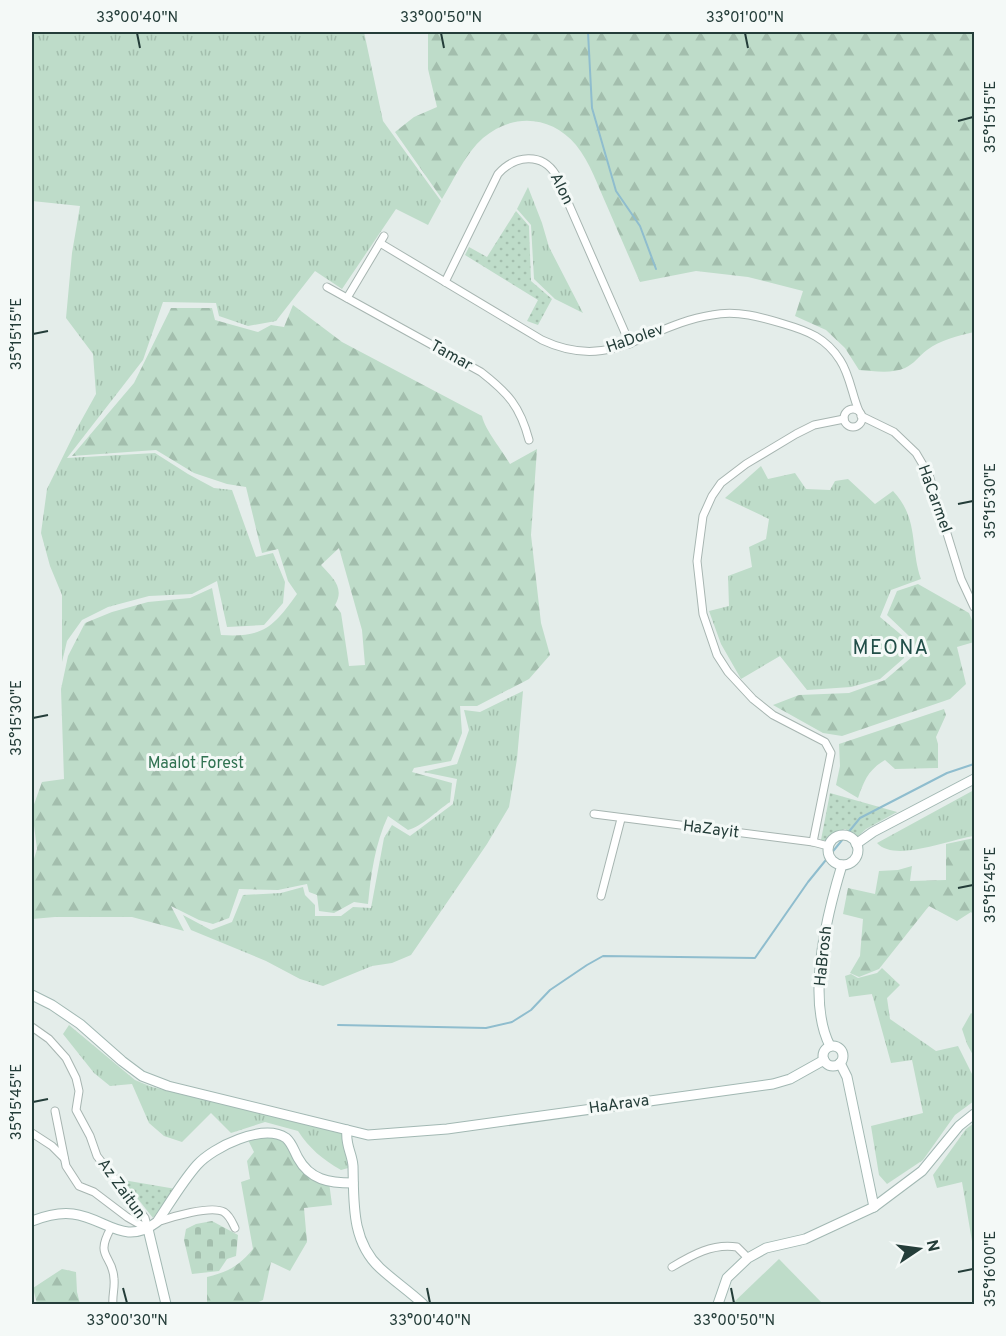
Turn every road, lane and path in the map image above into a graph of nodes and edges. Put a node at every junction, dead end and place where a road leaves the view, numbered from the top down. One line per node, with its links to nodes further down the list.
1 (445, 282): 3 (street, HaDolev); 4 (street, HaDolev); 4 (street, Alon)
2 (327, 287): 3 (street, Tamar)
3 (347, 298): 8 (street, Tamar)
4 (630, 344): 5 (street, HaDolev)
5 (850, 385): 6 (street, HaDolev); 7 (street)
6 (860, 413): 7 (street); 7 (street); 9 (street, HaCarmel)
7 (845, 415): 13 (street)
8 (529, 440)
9 (975, 607)
10 (975, 779): 14 (main road)
11 (594, 814): 12 (street, HaZayit)
12 (621, 819): 13 (street, HaZayit); 17 (street)
13 (813, 842): 15 (street, HaZayit)
14 (856, 843): 15 (main road); 16 (main road)
15 (828, 846): 16 (main road)
16 (842, 865): 20 (main road, HaBrosh)
17 (601, 896)
18 (32, 995): 25 (main road, HaArava)
19 (32, 1027): 34 (street, Az Zaitun)
20 (831, 1046): 21 (main road); 22 (main road)
21 (824, 1060): 22 (main road); 25 (main road, HaArava)
22 (840, 1063): 29 (main road)
23 (54, 1111): 27 (street)
24 (975, 1114): 29 (main road)
25 (346, 1130): 28 (main road)
26 (32, 1133): 27 (street)
27 (64, 1158): 34 (street)
28 (353, 1183): 31 (main road); 39 (main road)
29 (874, 1207): 35 (main road)
30 (32, 1221): 32 (main road)
31 (157, 1222): 33 (street); 34 (main road)
32 (111, 1228): 34 (main road); 37 (street)
33 (235, 1228)
34 (148, 1229): 38 (main road)
35 (748, 1257): 36 (street); 40 (main road)
36 (672, 1267)
37 (113, 1305)
38 (166, 1305)
39 (423, 1305)
40 (718, 1305)

